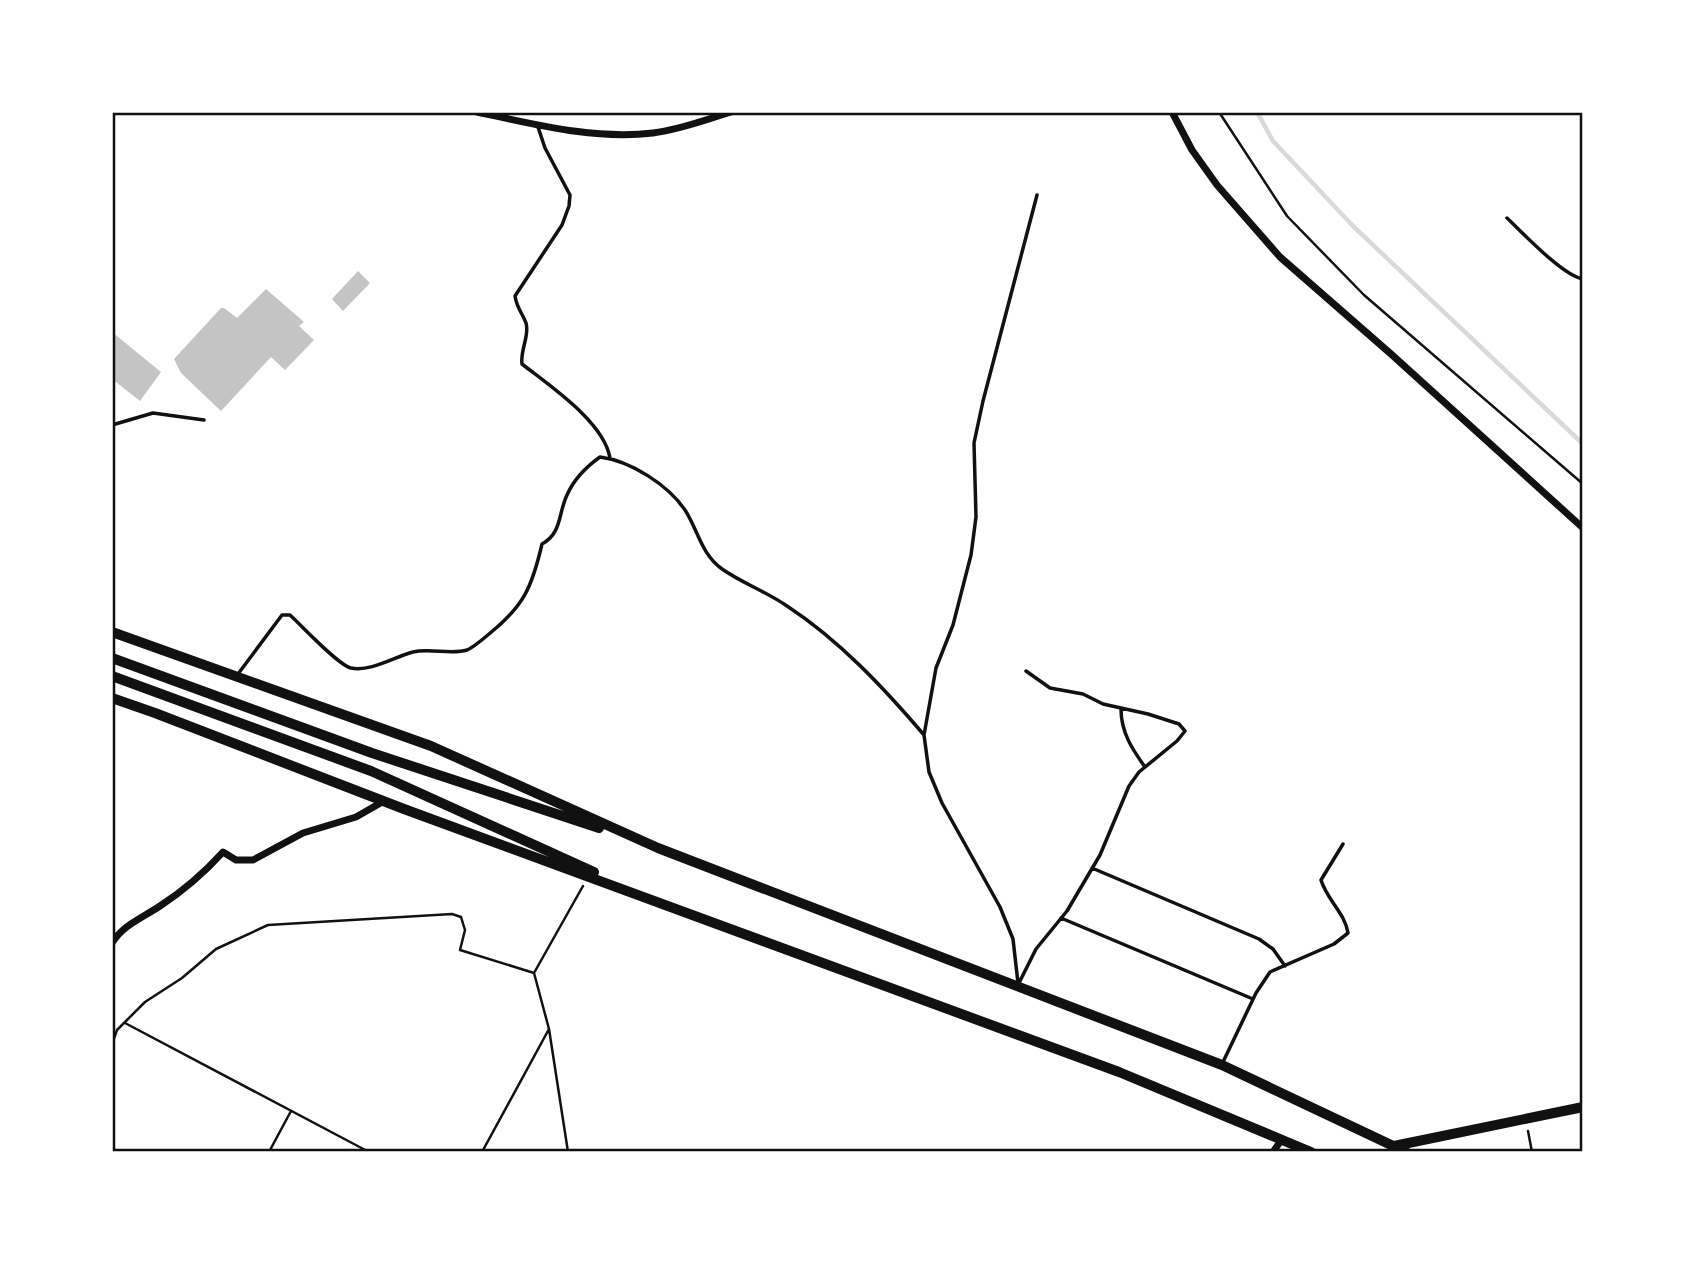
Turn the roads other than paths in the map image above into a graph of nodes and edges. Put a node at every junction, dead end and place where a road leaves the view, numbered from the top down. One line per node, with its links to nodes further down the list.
1 (477, 112): 4 (street)
2 (731, 112): 4 (street)
3 (1172, 112): 11 (street)
4 (537, 125): 10 (lane)
5 (1037, 195): 19 (lane)
6 (1507, 218): 7 (lane)
7 (1583, 279)
8 (204, 420): 9 (lane)
9 (112, 425)
10 (610, 458): 16 (lane); 19 (lane)
11 (1583, 528)
12 (112, 632): 16 (main road)
13 (112, 658): 23 (main road)
14 (1026, 671): 18 (lane)
15 (112, 676): 25 (main road)
16 (236, 677): 23 (main road)
17 (112, 698): 21 (main road)
18 (1121, 708): 20 (lane); 20 (lane)
19 (924, 735): 29 (lane)
20 (1146, 767): 24 (lane)
21 (384, 801): 25 (main road); 27 (street)
22 (1343, 844): 28 (lane)
23 (658, 848): 29 (main road)
24 (1092, 868): 26 (lane); 28 (lane)
25 (657, 901): 33 (main road)
26 (1060, 918): 29 (lane); 30 (lane)
27 (112, 943)
28 (1285, 966): 30 (lane)
29 (1018, 985): 31 (main road)
30 (1253, 999): 31 (lane)
31 (1222, 1065): 34 (main road)
32 (1583, 1107): 34 (main road)
33 (1282, 1139): 35 (street); 36 (main road)
34 (1394, 1146): 37 (main road)
35 (1273, 1152)
36 (1311, 1152)
37 (1406, 1152)

